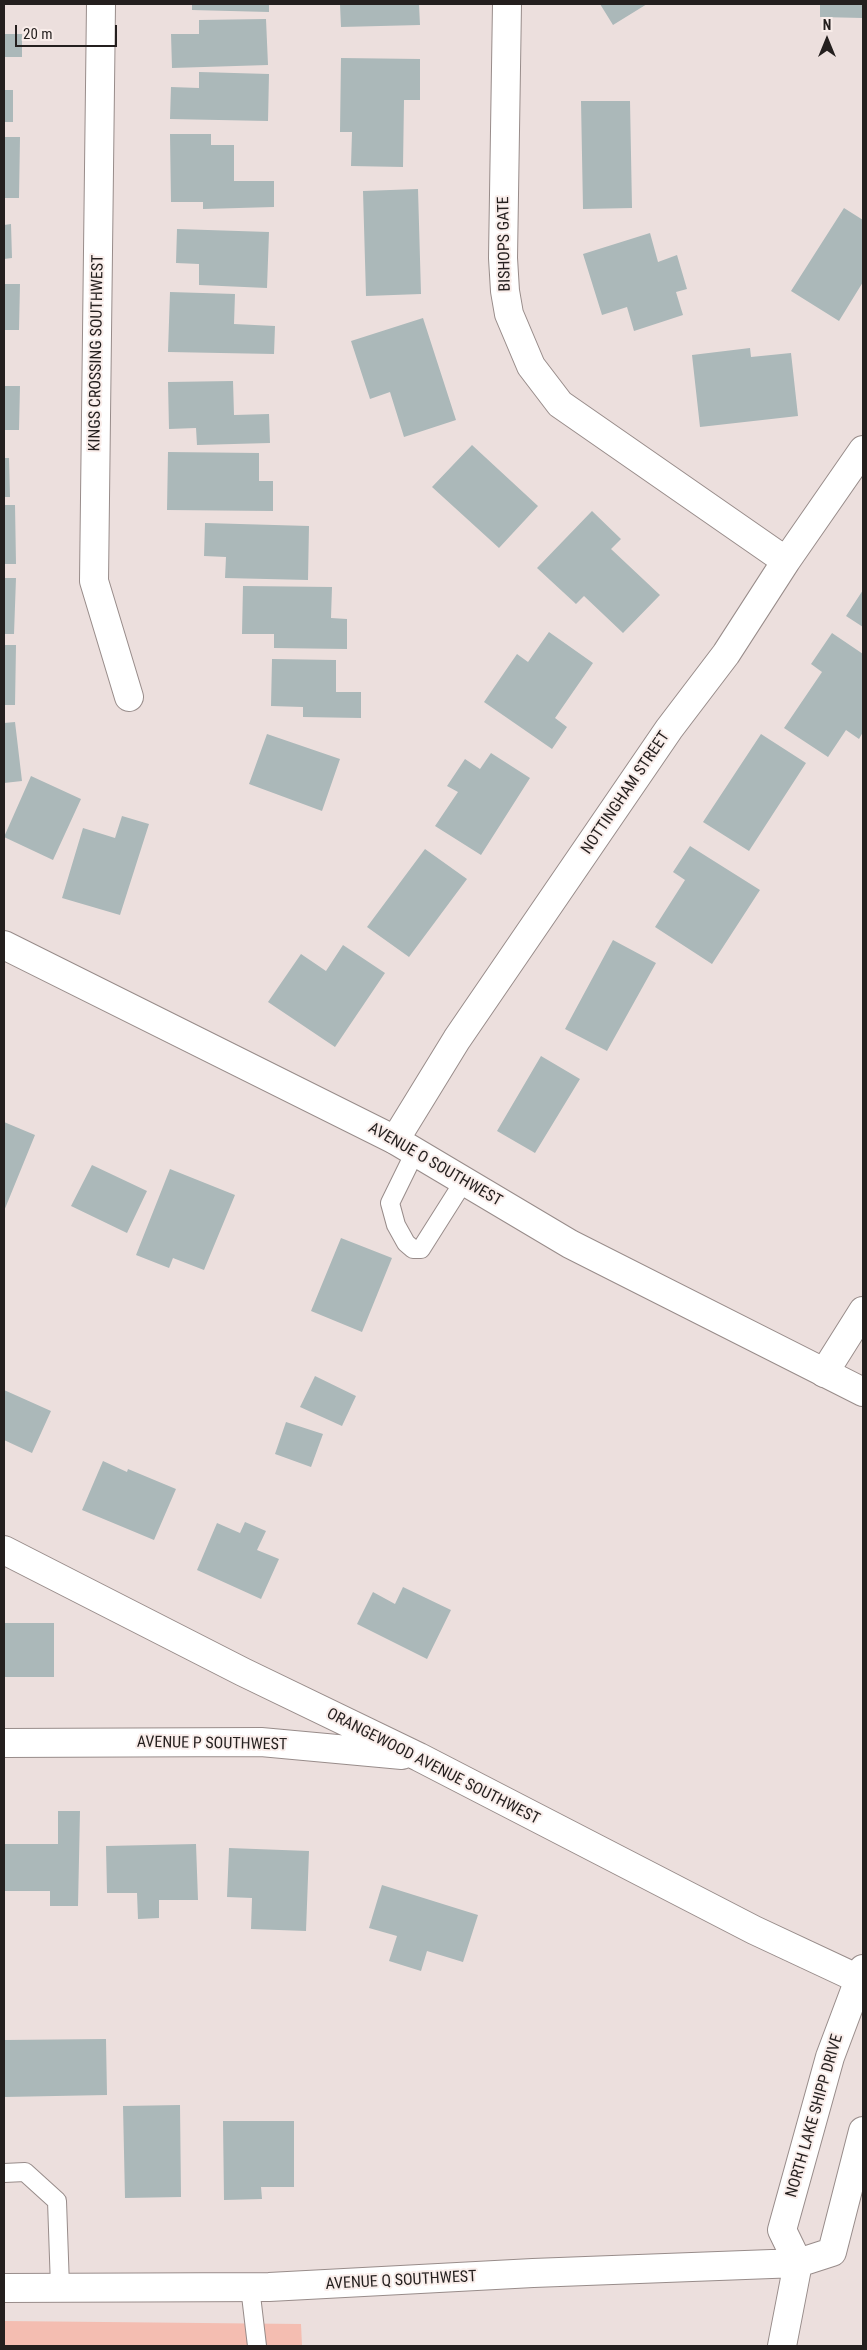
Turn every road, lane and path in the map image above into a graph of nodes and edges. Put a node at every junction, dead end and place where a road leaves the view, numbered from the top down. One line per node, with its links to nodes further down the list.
1 (100, 4): 5 (street, KINGS CROSSING SOUTHWEST)
2 (507, 4): 4 (street, BISHOPS GATE)
3 (863, 450): 4 (street, NOTTINGHAM STREET)
4 (786, 561): 7 (street, NOTTINGHAM STREET)
5 (129, 697)
6 (4, 945): 7 (street, AVENUE O SOUTHWEST)
7 (405, 1146): 8 (street, AVENUE O SOUTHWEST); 8 (lane)
8 (464, 1181): 10 (street, AVENUE O SOUTHWEST)
9 (863, 1311): 10 (street)
10 (824, 1372): 11 (street, AVENUE O SOUTHWEST)
11 (863, 1392)
12 (4, 1550): 14 (street, ORANGEWOOD AVENUE SOUTHWEST)
13 (4, 1743): 14 (street, AVENUE P SOUTHWEST)
14 (419, 1757): 15 (street, ORANGEWOOD AVENUE SOUTHWEST)
15 (862, 1976): 18 (street, NORTH LAKE SHIPP DRIVE)
16 (863, 2131): 18 (street)
17 (4, 2173): 19 (lane)
18 (798, 2263): 20 (street, AVENUE Q SOUTHWEST); 23 (street)
19 (60, 2287): 20 (street, AVENUE Q SOUTHWEST); 21 (street, AVENUE Q SOUTHWEST)
20 (250, 2287): 22 (lane)
21 (4, 2288)
22 (257, 2346)
23 (782, 2346)

